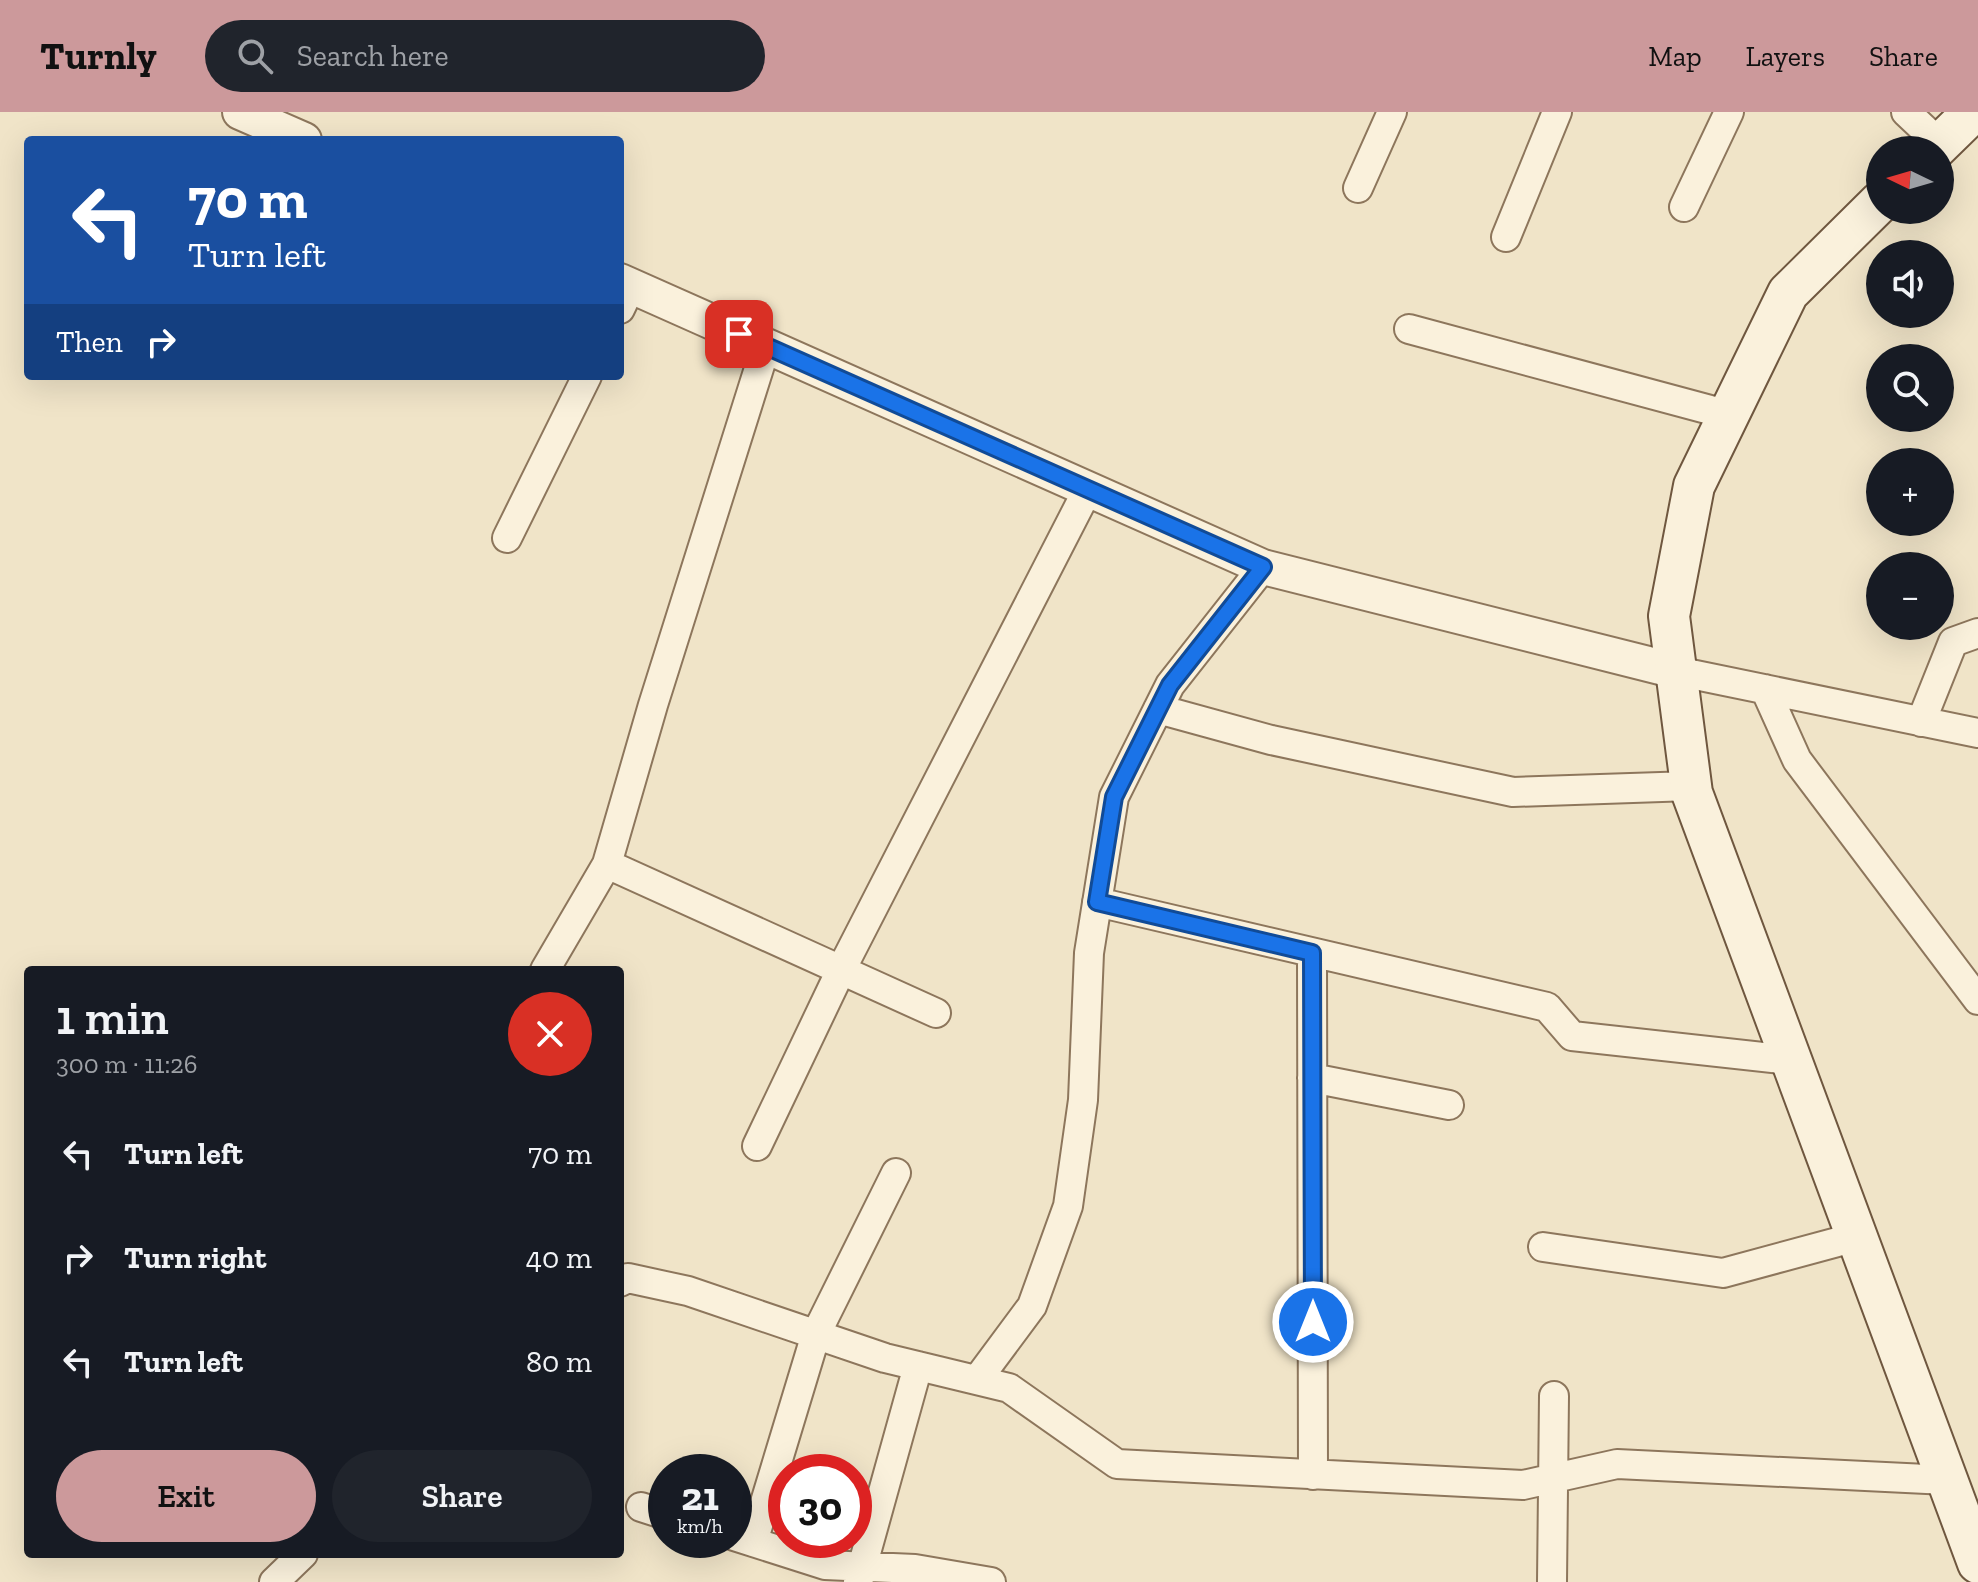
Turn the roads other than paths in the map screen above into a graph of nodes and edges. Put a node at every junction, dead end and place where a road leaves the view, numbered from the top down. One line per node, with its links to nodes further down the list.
1 (240, 112): 7 (street)
2 (1392, 112): 10 (street)
3 (1557, 112): 13 (street)
4 (1729, 112): 11 (street)
5 (1906, 112): 8 (street)
6 (1973, 112): 9 (main road)
7 (295, 136)
8 (1927, 136)
9 (1948, 136)
10 (1358, 188)
11 (1684, 207)
12 (1866, 216): 18 (main road)
13 (1506, 237)
14 (624, 292): 16 (street)
15 (1409, 329): 18 (street)
16 (766, 346): 19 (street); 29 (street)
17 (585, 380): 20 (street)
18 (1729, 415): 23 (main road)
19 (1088, 489): 21 (street); 33 (street)
20 (507, 538)
21 (1263, 567): 23 (street); 25 (street)
22 (1978, 633): 26 (street)
23 (1676, 671): 24 (street); 28 (main road)
24 (1765, 689): 26 (street); 34 (street)
25 (1158, 709): 28 (street); 30 (street)
26 (1921, 722): 27 (street)
27 (1978, 733)
28 (1691, 786): 36 (main road)
29 (607, 864): 32 (street); 33 (street)
30 (1097, 902): 31 (street); 46 (street)
31 (1312, 953): 36 (street); 37 (street)
32 (547, 966)
33 (841, 970): 35 (street); 39 (street)
34 (1978, 1000)
35 (936, 1013)
36 (1791, 1060): 41 (main road)
37 (1312, 1078): 38 (street); 48 (street)
38 (1449, 1105)
39 (757, 1146)
40 (896, 1173): 44 (street)
41 (1856, 1237): 42 (street); 50 (main road)
42 (1543, 1247)
43 (624, 1280): 44 (street)
44 (816, 1334): 45 (street); 51 (street)
45 (918, 1366): 46 (street); 55 (street)
46 (977, 1380): 48 (street)
47 (1554, 1396): 49 (street)
48 (1313, 1475): 49 (street)
49 (1553, 1478): 50 (street); 58 (street)
50 (1947, 1480): 54 (main road)
51 (752, 1516)
52 (752, 1542): 55 (street)
53 (299, 1558): 56 (street)
54 (1978, 1563)
55 (860, 1574): 57 (street)
56 (274, 1582)
57 (991, 1582)
58 (1552, 1582)

